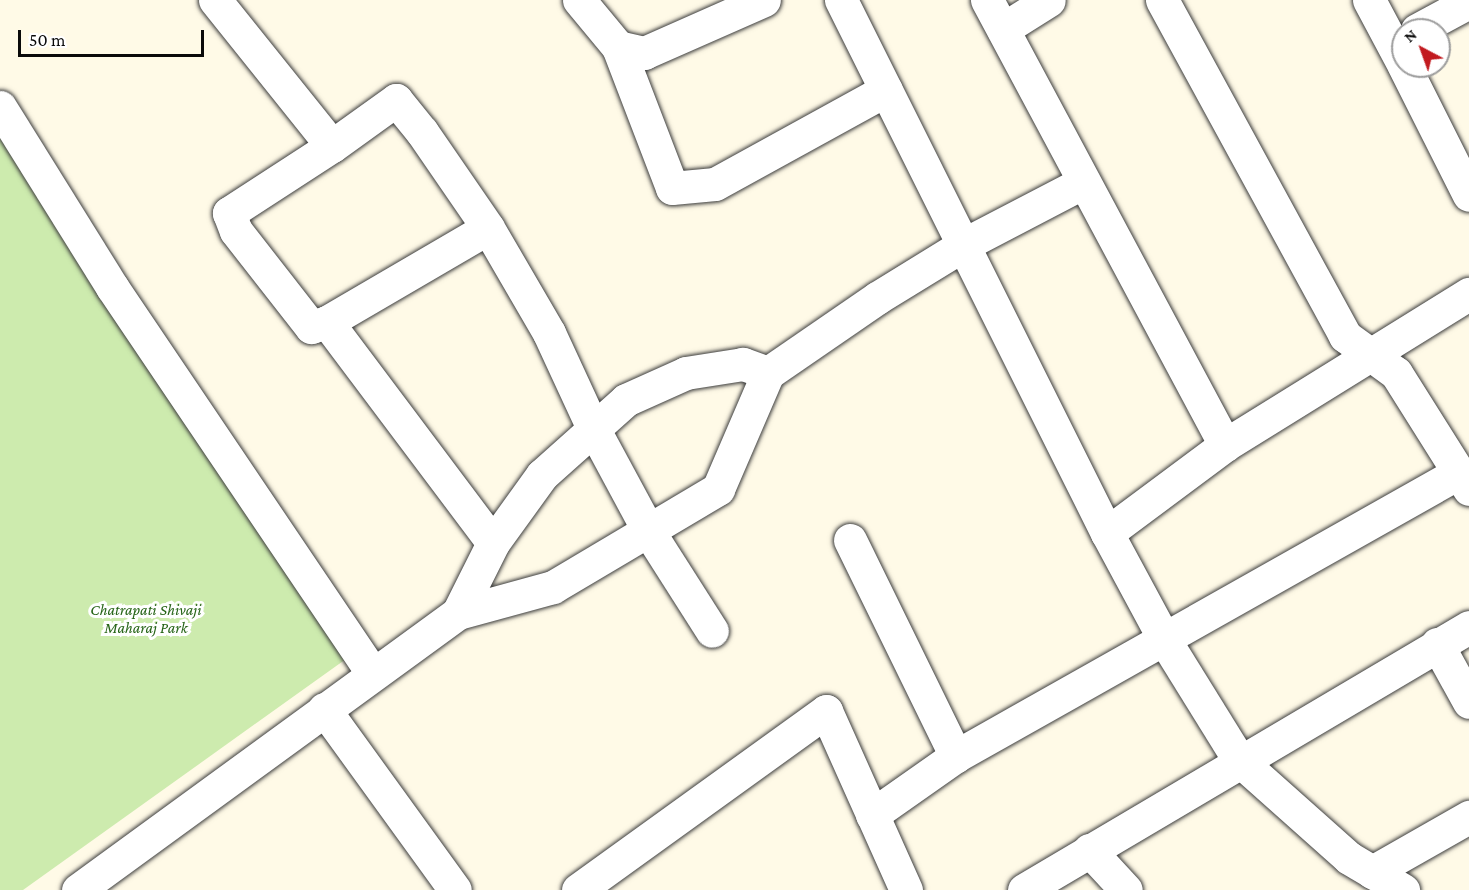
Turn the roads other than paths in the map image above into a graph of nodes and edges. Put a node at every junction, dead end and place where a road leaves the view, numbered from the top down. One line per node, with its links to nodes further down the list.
1 (215, 0): 17 (street)
2 (579, 0): 13 (street)
3 (764, 0): 13 (street)
4 (841, 0): 15 (street)
5 (987, 0): 11 (street)
6 (1049, 0): 11 (street)
7 (1162, 0): 24 (street)
8 (1369, 0): 12 (street)
9 (1469, 2): 10 (street)
10 (1446, 18)
11 (1003, 29): 18 (street)
12 (1391, 30)
13 (618, 47): 15 (street)
14 (1417, 78): 19 (street)
15 (886, 90): 21 (street)
16 (0, 107): 38 (street)
17 (332, 146): 20 (street); 23 (street)
18 (1084, 182): 21 (street); 27 (street)
19 (1469, 195)
20 (488, 228): 23 (street); 26 (street)
21 (963, 245): 25 (street); 30 (street)
22 (1469, 294): 24 (street)
23 (327, 322): 32 (street)
24 (1370, 356): 27 (street); 28 (street)
25 (768, 373): 26 (street); 29 (street)
26 (592, 426): 29 (street); 32 (street)
27 (1225, 446): 30 (street)
28 (1463, 481): 36 (street)
29 (649, 532): 33 (street); 35 (street)
30 (1107, 533): 36 (street)
31 (850, 540): 41 (street)
32 (494, 543): 33 (street)
33 (458, 613): 38 (street)
34 (1469, 627): 37 (street)
35 (712, 631)
36 (1164, 639): 41 (street); 42 (street)
37 (1437, 644): 39 (street); 42 (street)
38 (372, 673): 40 (street)
39 (1469, 702)
40 (324, 709): 47 (street); 48 (street)
41 (956, 756): 43 (street)
42 (1239, 760): 45 (street); 46 (street)
43 (872, 815): 49 (street); 50 (street)
44 (1469, 817): 46 (street)
45 (1089, 850): 51 (street); 52 (street)
46 (1372, 872): 53 (street)
47 (78, 890)
48 (455, 890)
49 (578, 890)
50 (906, 890)
51 (1024, 890)
52 (1126, 890)
53 (1403, 890)

